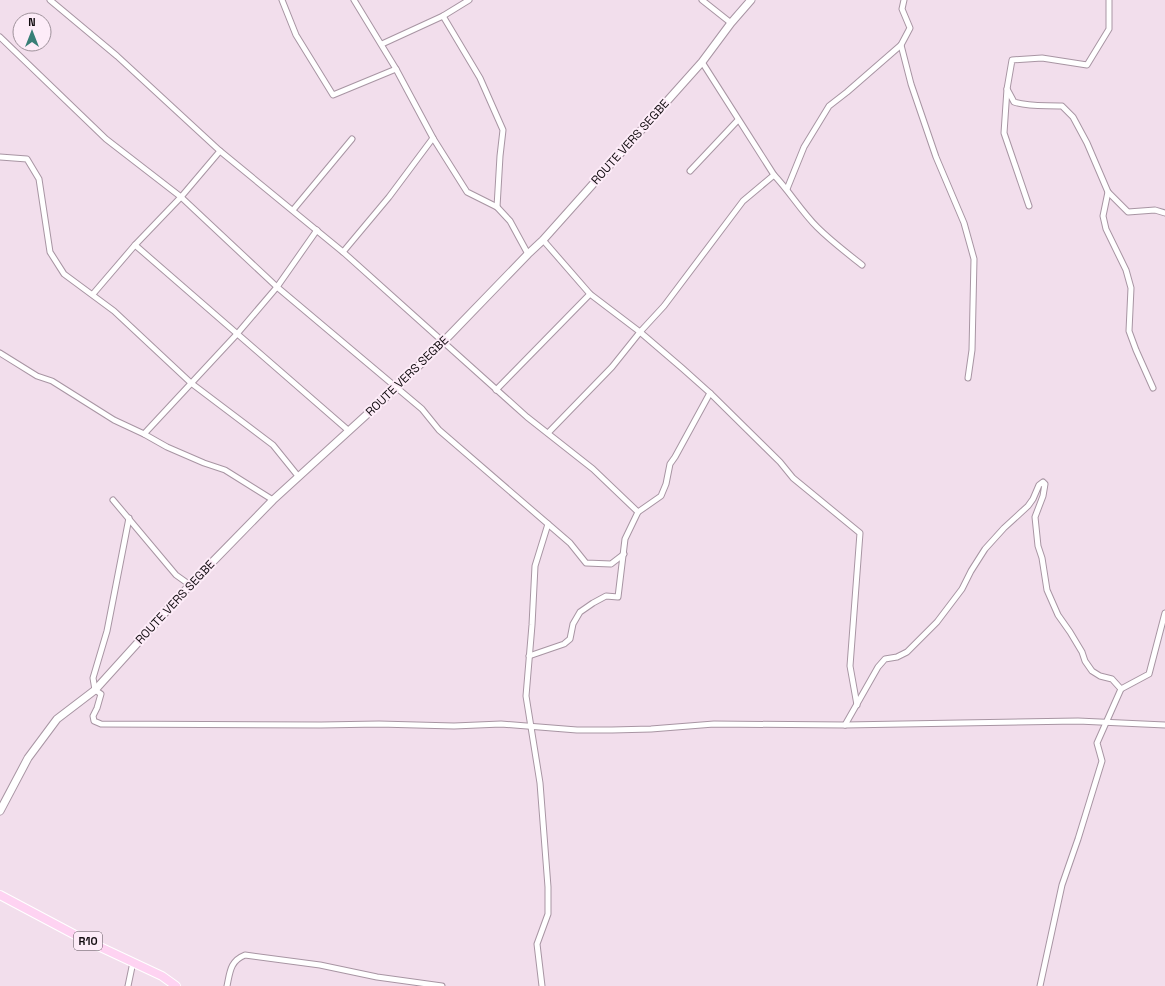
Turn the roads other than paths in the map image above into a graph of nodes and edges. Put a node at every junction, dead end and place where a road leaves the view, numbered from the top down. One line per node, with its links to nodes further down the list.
1 (50, 0): 20 (street)
2 (282, 0): 15 (street)
3 (354, 0): 12 (street)
4 (469, 0): 9 (street)
5 (702, 0): 10 (street)
6 (751, 0): 10 (main road, ROUTE VERS SEGBE)
7 (904, 0): 13 (street)
8 (1109, 0): 16 (street)
9 (443, 16): 12 (street); 28 (street)
10 (731, 23): 14 (main road, ROUTE VERS SEGBE)
11 (0, 37): 26 (street)
12 (382, 44): 15 (street)
13 (901, 45): 24 (street); 44 (street)
14 (702, 62): 17 (street); 32 (main road, ROUTE VERS SEGBE)
15 (396, 69): 18 (street)
16 (1007, 89): 25 (street); 27 (street)
17 (738, 120): 22 (street); 23 (street)
18 (433, 138): 28 (street); 34 (street)
19 (352, 139): 29 (street)
20 (220, 151): 26 (street); 29 (street)
21 (0, 157): 38 (street)
22 (690, 171)
23 (774, 175): 24 (street); 40 (street)
24 (787, 189): 36 (street)
25 (1108, 192): 30 (street); 47 (street)
26 (181, 197): 33 (street); 37 (street)
27 (1029, 206)
28 (497, 207): 35 (street)
29 (292, 210): 31 (street)
30 (1165, 213)
31 (317, 230): 34 (street); 37 (street)
32 (543, 240): 35 (main road, ROUTE VERS SEGBE); 39 (street)
33 (135, 245): 38 (street); 41 (street)
34 (343, 252): 42 (street)
35 (528, 254): 42 (main road, ROUTE VERS SEGBE)
36 (862, 265)
37 (276, 287): 41 (street); 46 (street)
38 (94, 294): 45 (street)
39 (590, 294): 40 (street); 48 (street)
40 (640, 332): 49 (street); 51 (street)
41 (237, 334): 45 (street); 50 (street)
42 (442, 342): 46 (main road, ROUTE VERS SEGBE); 48 (street)
43 (0, 354): 52 (street)
44 (968, 378)
45 (191, 383): 52 (street); 53 (street)
46 (397, 387): 50 (main road, ROUTE VERS SEGBE); 58 (street)
47 (1153, 388)
48 (496, 390): 51 (street)
49 (710, 393): 56 (street); 65 (street)
50 (349, 431): 53 (main road, ROUTE VERS SEGBE)
51 (548, 433): 56 (street)
52 (144, 434): 55 (street)
53 (298, 476): 55 (main road, ROUTE VERS SEGBE)
54 (113, 500): 57 (street)
55 (273, 500): 60 (main road, ROUTE VERS SEGBE)
56 (638, 512): 59 (street)
57 (129, 518): 60 (street); 64 (street)
58 (548, 524): 59 (street); 62 (street)
59 (624, 554): 62 (street)
60 (190, 585): 64 (main road, ROUTE VERS SEGBE)
61 (1165, 613): 63 (street)
62 (529, 656): 69 (street)
63 (1121, 689): 65 (street); 66 (street)
64 (94, 690): 69 (street); 70 (main road, ROUTE VERS SEGBE)
65 (857, 705): 67 (street)
66 (1105, 723): 67 (street); 68 (street); 78 (street)
67 (845, 725): 69 (street)
68 (1165, 725)
69 (530, 726): 77 (street)
70 (0, 811)
71 (0, 896): 72 (main road, R10)
72 (134, 962): 73 (street); 74 (main road, R10)
73 (128, 986)
74 (176, 986)
75 (227, 986): 76 (street)
76 (442, 986)
77 (542, 986)
78 (1040, 986)

